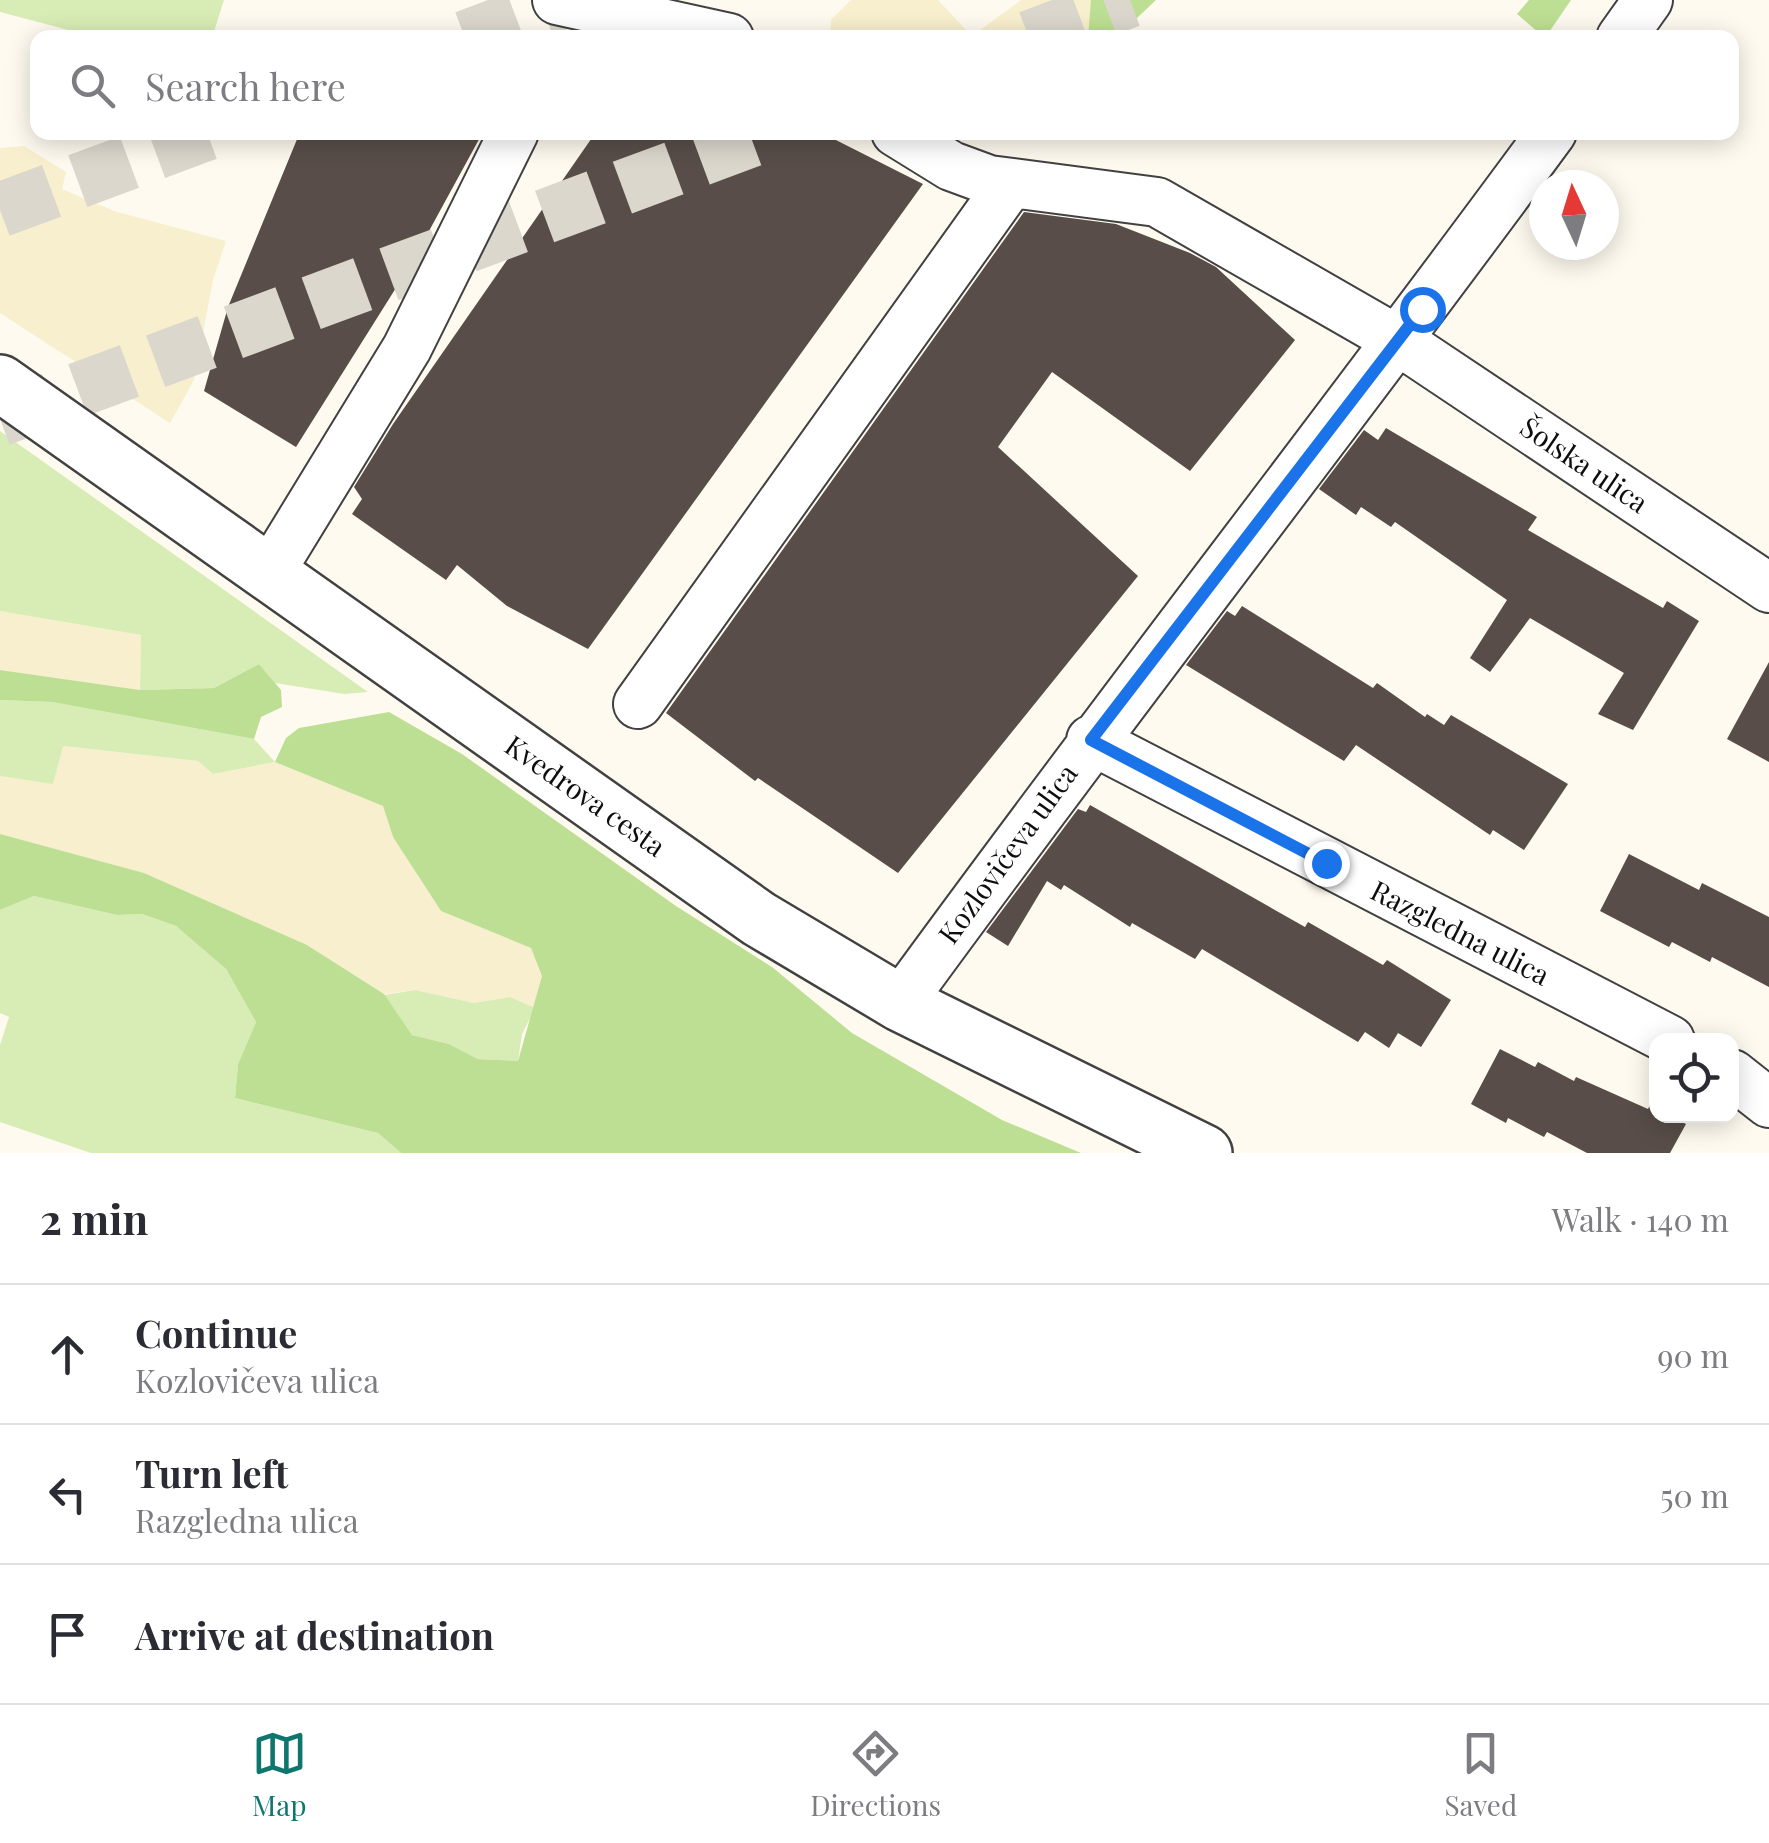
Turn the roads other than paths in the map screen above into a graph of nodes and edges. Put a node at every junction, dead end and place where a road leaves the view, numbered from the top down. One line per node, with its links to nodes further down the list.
1 (1648, 0): 4 (street)
2 (565, 14): 3 (street)
3 (674, 30)
4 (1627, 30)
5 (510, 140): 11 (street)
6 (909, 140): 8 (street, Šolska ulica)
7 (1546, 140): 9 (street, Kozlovičeva ulica)
8 (1010, 184): 9 (street, Šolska ulica); 13 (street)
9 (1399, 341): 12 (street, Šolska ulica); 14 (street, Kozlovičeva ulica)
10 (0, 384): 11 (street, Kvedrova cesta)
11 (270, 572): 15 (street, Kvedrova cesta)
12 (1769, 588)
13 (638, 704)
14 (1091, 740): 15 (street, Kozlovičeva ulica); 16 (street, Razgledna ulica)
15 (900, 1003): 19 (street, Kvedrova cesta)
16 (1656, 1033)
17 (1739, 1080): 18 (street)
18 (1769, 1104)
19 (1204, 1153)

